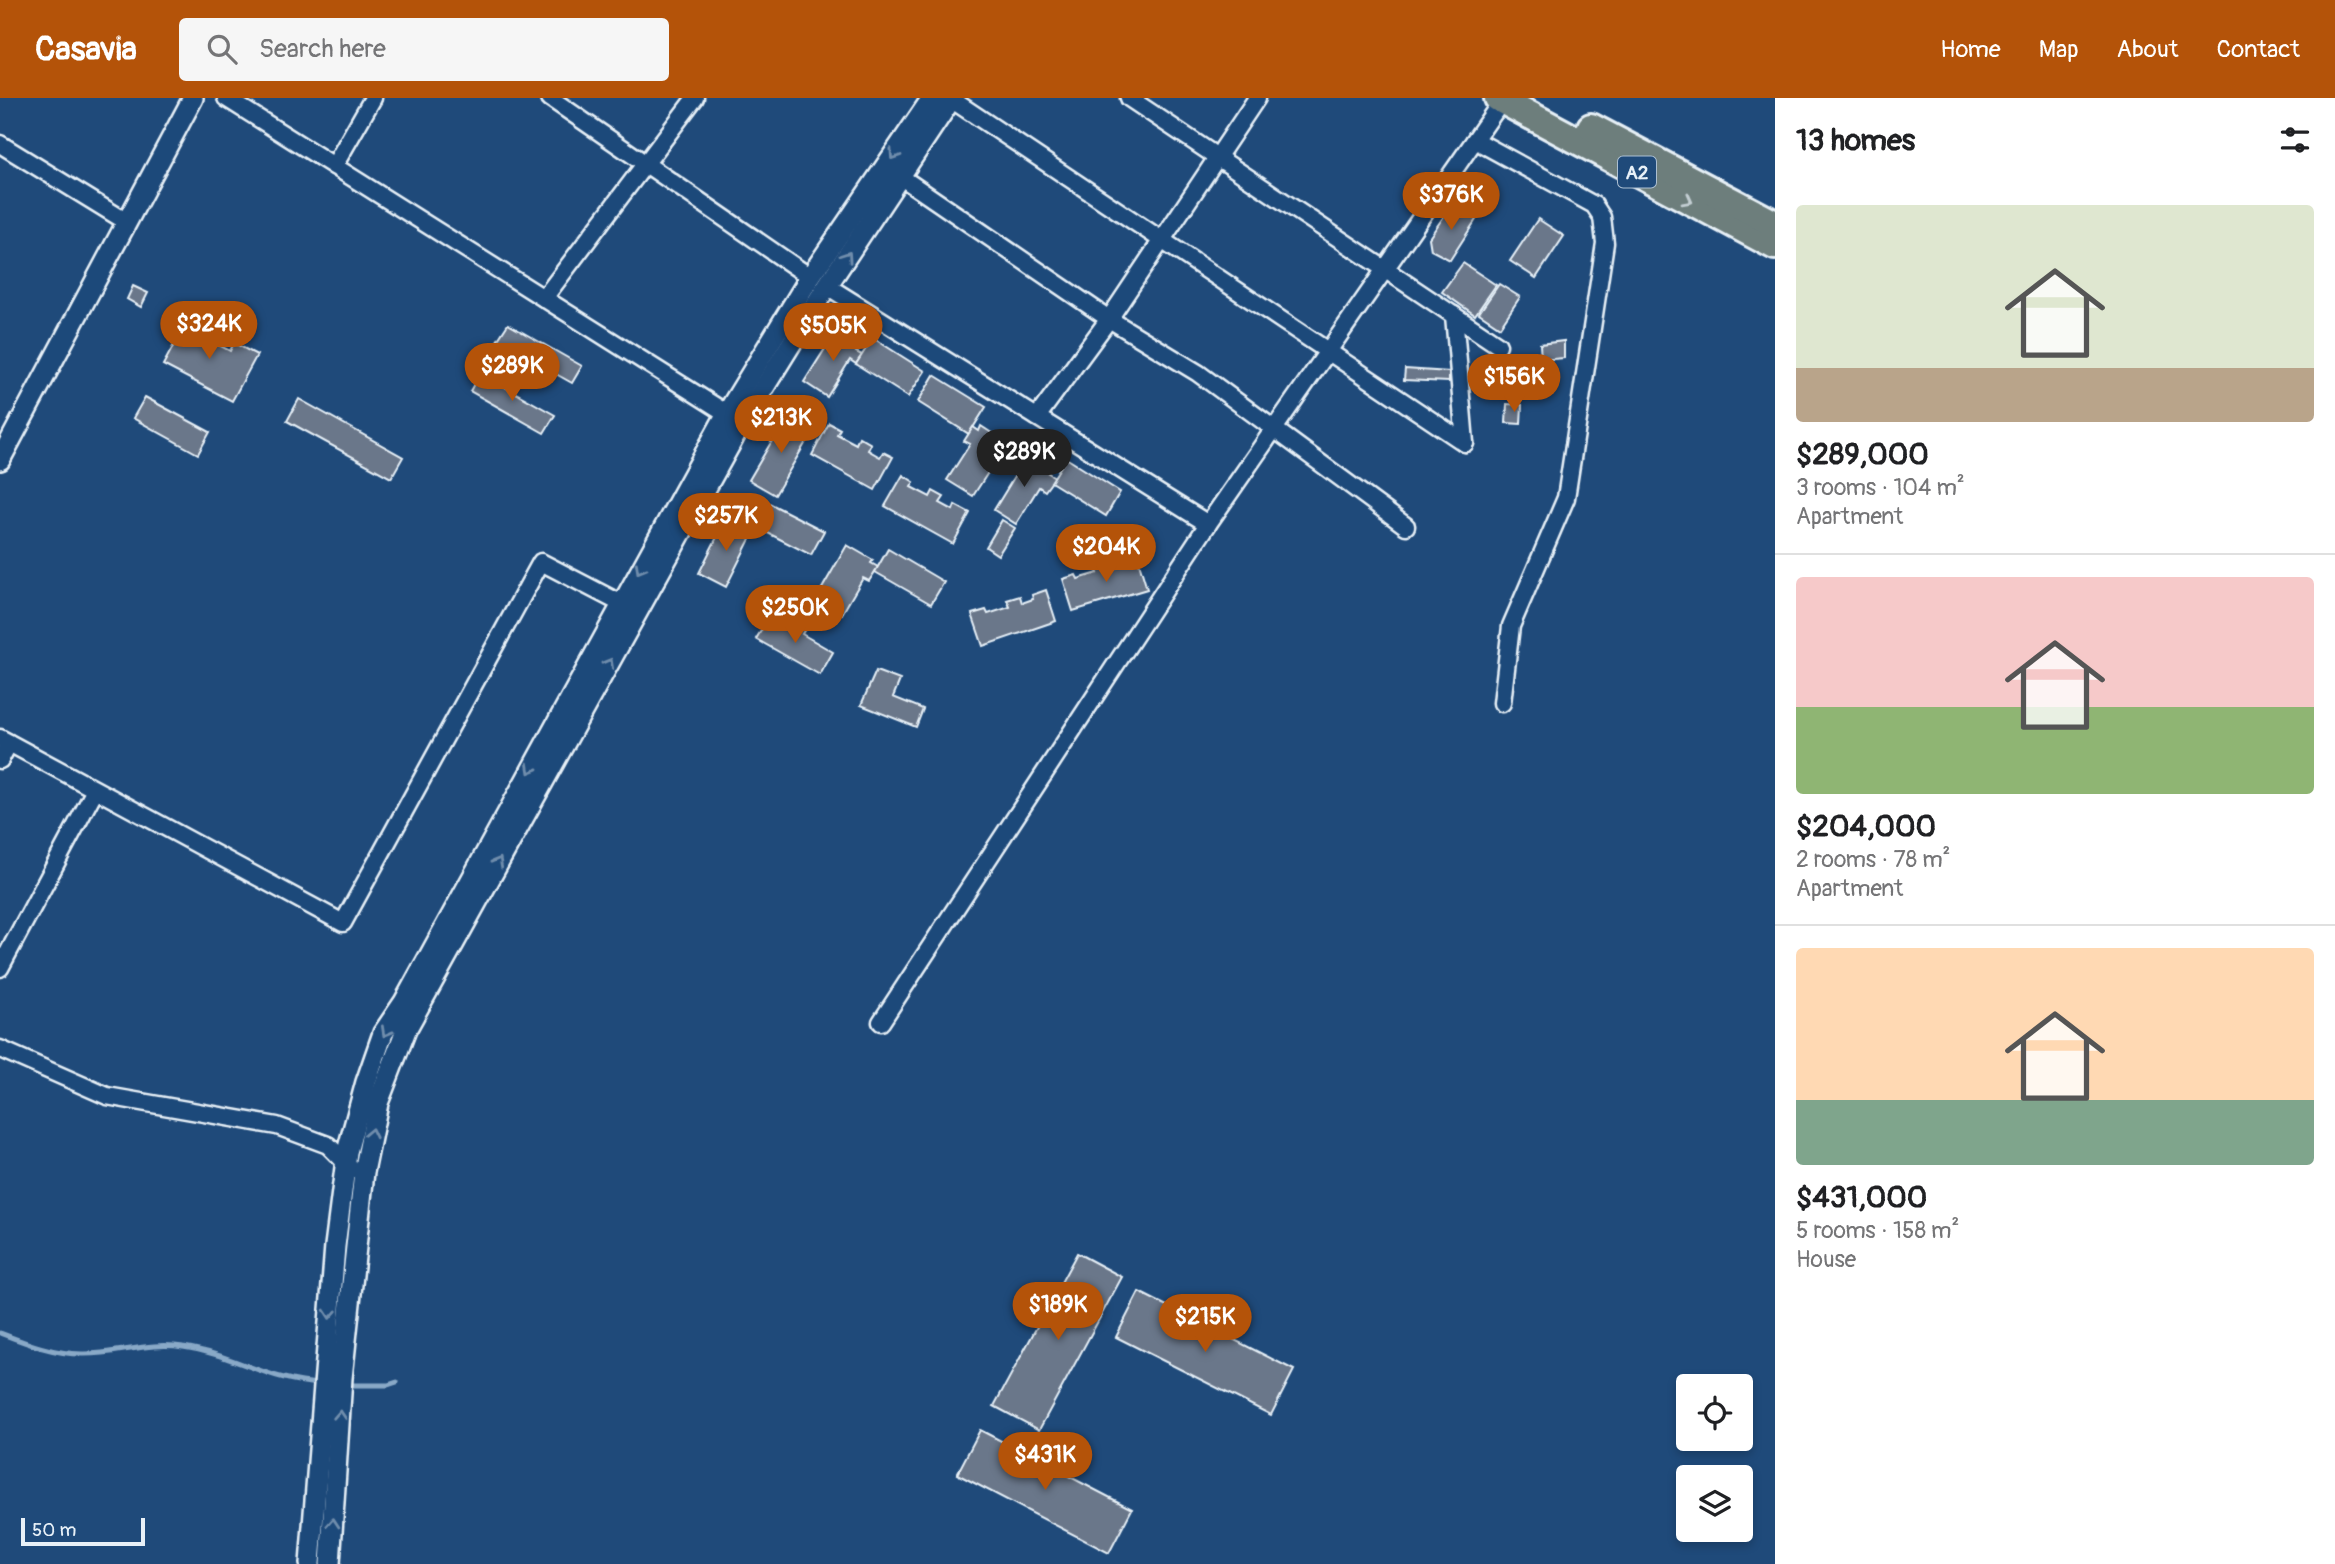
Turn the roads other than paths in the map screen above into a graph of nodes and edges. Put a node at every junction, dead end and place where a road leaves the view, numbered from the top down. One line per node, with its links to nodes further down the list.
1 (193, 98): 17 (street)
2 (226, 98): 15 (street)
3 (373, 98): 15 (street)
4 (550, 98): 14 (street)
5 (695, 98): 14 (street)
6 (945, 98): 16 (street); 19 (street); 22 (street, one-way to 22)
7 (1129, 98): 13 (street)
8 (1257, 98): 13 (street)
9 (1535, 98): 18 (highway, A2)
10 (1502, 99): 11 (street); 20 (highway, A2, one-way to 20)
11 (1475, 139): 21 (street); 35 (street)
12 (0, 144): 17 (street)
13 (1217, 156): 19 (street); 21 (street)
14 (646, 162): 22 (street); 23 (street)
15 (334, 166): 23 (street)
16 (901, 177): 22 (street, one-way to 16); 25 (street)
17 (127, 222): 31 (street)
18 (1775, 223)
19 (1161, 237): 25 (street); 27 (street)
20 (1775, 246)
21 (1385, 270): 24 (street); 27 (street)
22 (819, 282): 28 (street); 29 (street)
23 (544, 298): 29 (street)
24 (1454, 315): 26 (street); 27 (street)
25 (1109, 319): 28 (street); 30 (street)
26 (1498, 345)
27 (1328, 353): 30 (street)
28 (1037, 417): 32 (street)
29 (734, 418): 34 (street, one-way to 34); 43 (street, one-way to 29)
30 (1274, 429): 32 (street); 33 (street)
31 (0, 460)
32 (1209, 524): 40 (street)
33 (1406, 526)
34 (622, 604): 38 (street); 42 (street, one-way to 42)
35 (1502, 703)
36 (4, 740): 37 (street); 38 (street)
37 (0, 760)
38 (95, 790): 39 (street)
39 (0, 968)
40 (881, 1022)
41 (0, 1049): 42 (street)
42 (345, 1164): 43 (street); 44 (street, one-way to 44)
43 (364, 1172): 45 (street, one-way to 43)
44 (310, 1564)
45 (330, 1564)

